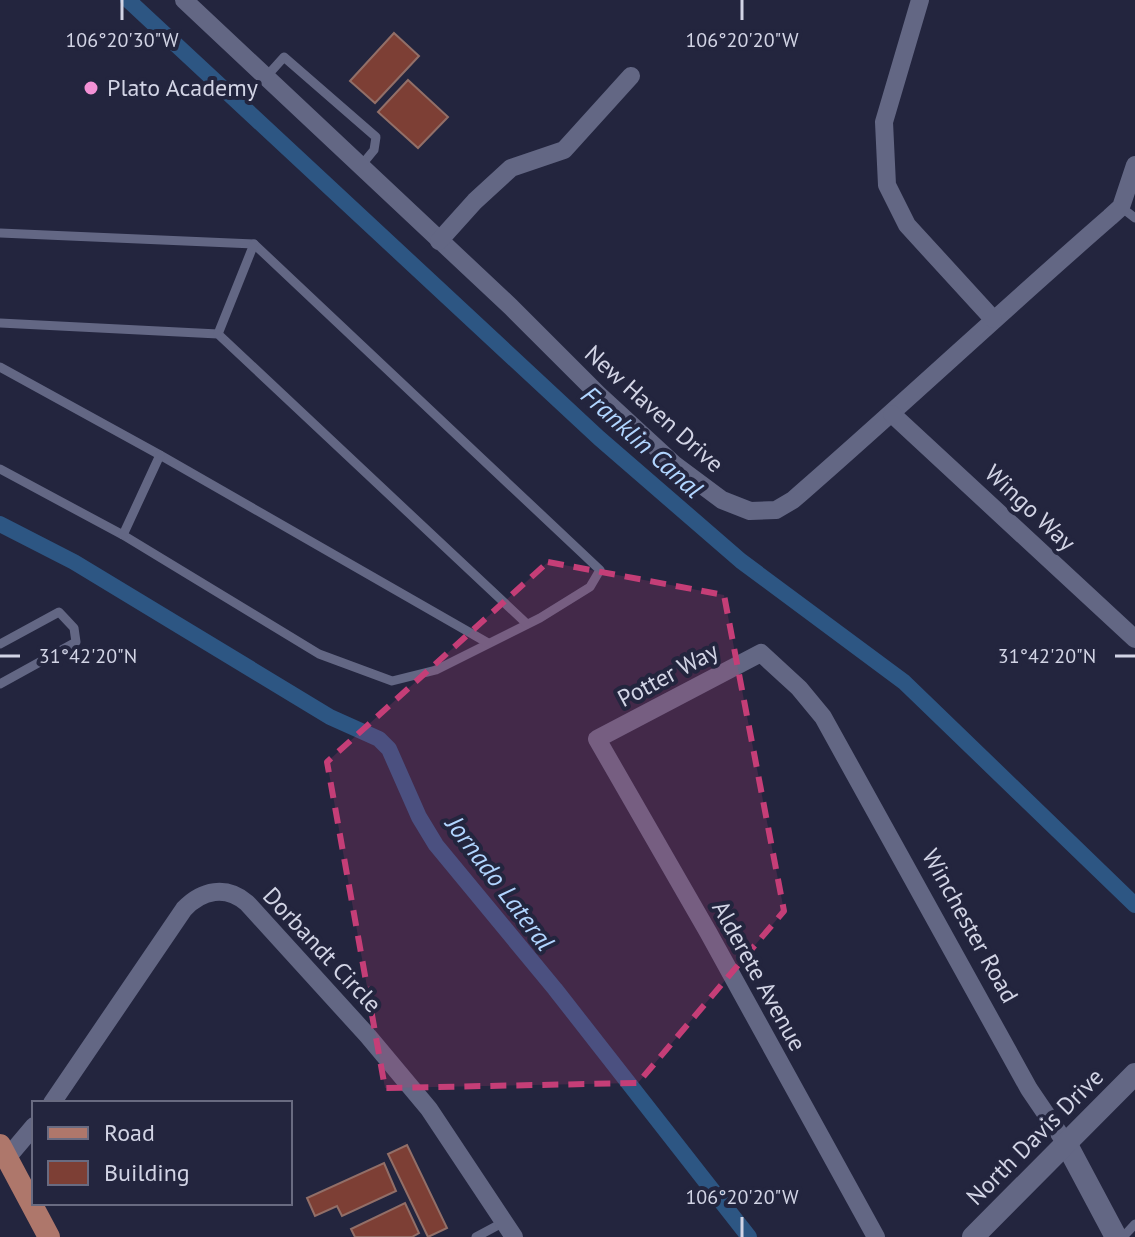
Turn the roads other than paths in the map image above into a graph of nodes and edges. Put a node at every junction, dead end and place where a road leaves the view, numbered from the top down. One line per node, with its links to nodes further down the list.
1 (184, 0): 4 (street, New Haven Drive)
2 (920, 0): 11 (street)
3 (631, 76): 9 (street)
4 (266, 77): 6 (street, New Haven Drive); 6 (lane)
5 (1135, 165): 7 (street, New Haven Drive)
6 (360, 167): 9 (street, New Haven Drive)
7 (1128, 213): 11 (street, New Haven Drive)
8 (0, 233): 10 (lane)
9 (439, 241): 15 (street, New Haven Drive)
10 (254, 244): 13 (lane); 19 (lane)
11 (993, 319): 15 (street, New Haven Drive)
12 (0, 323): 13 (lane)
13 (218, 334): 19 (lane)
14 (0, 367): 16 (lane)
15 (892, 414): 20 (street, Wingo Way)
16 (160, 455): 18 (lane); 21 (lane)
17 (0, 469): 18 (lane)
18 (123, 535): 21 (lane)
19 (527, 624): 21 (lane)
20 (1135, 639)
21 (488, 643)
22 (0, 644): 24 (lane)
23 (761, 653): 25 (street, Potter Way); 29 (street, Winchester Road)
24 (0, 684)
25 (597, 739): 35 (street, Alderete Avenue)
26 (1135, 1074): 29 (street, North Davis Drive)
27 (53, 1101): 32 (street, Dorbandt Circle)
28 (32, 1129): 30 (street)
29 (1067, 1145): 36 (street, North Davis Drive); 37 (street, Winchester Road)
30 (8, 1164): 33 (main road)
31 (1135, 1224): 38 (lane)
32 (509, 1229): 34 (lane)
33 (49, 1237)
34 (476, 1237)
35 (876, 1237)
36 (973, 1237)
37 (1116, 1237)
38 (1123, 1237)

